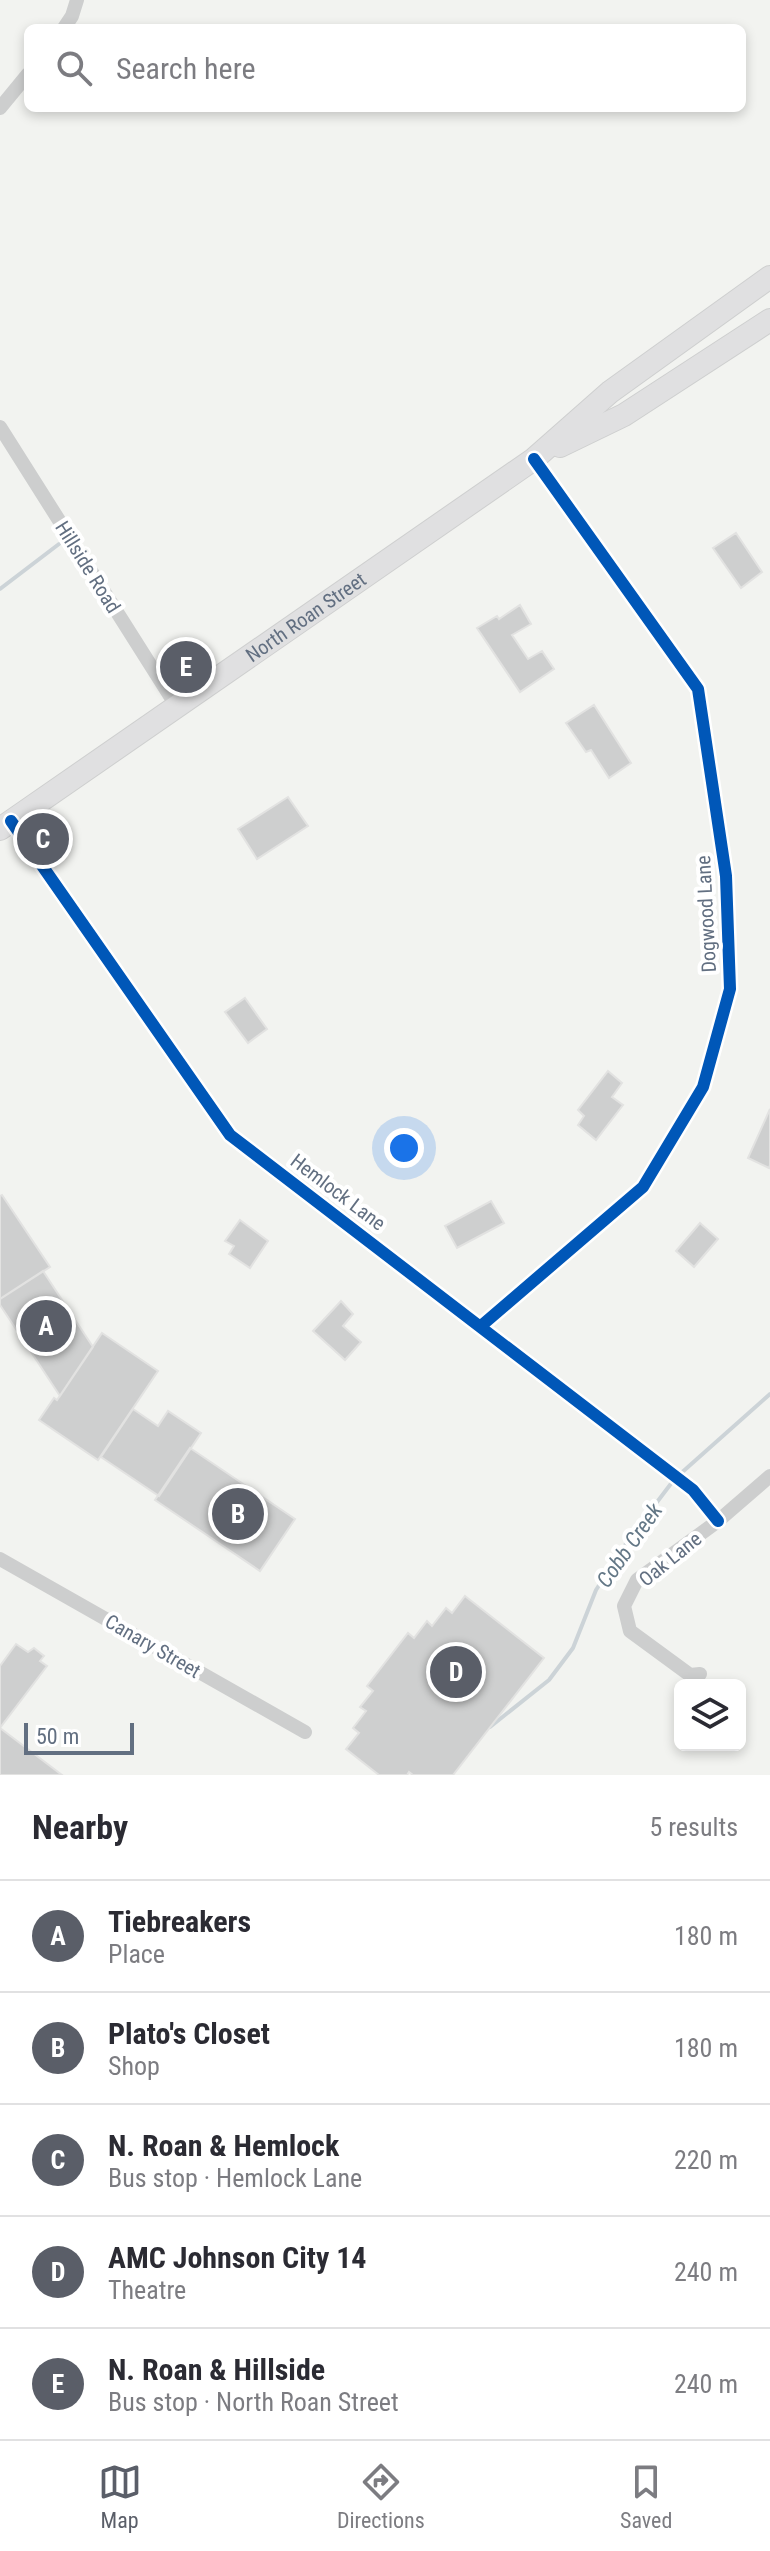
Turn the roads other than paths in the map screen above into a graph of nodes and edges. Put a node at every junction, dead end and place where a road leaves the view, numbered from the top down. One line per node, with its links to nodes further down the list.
1 (77, 0): 2 (street)
2 (67, 24)
3 (24, 79): 4 (street)
4 (0, 108)
5 (770, 277): 8 (main road, North Roan Street)
6 (770, 320): 8 (main road, North Roan Street)
7 (0, 427): 9 (street, Hillside Road)
8 (534, 459): 9 (main road, North Roan Street); 11 (street, Dogwood Lane)
9 (177, 707): 10 (main road, North Roan Street)
10 (6, 825): 11 (street, Hemlock Lane)
11 (481, 1326): 13 (street, Hemlock Lane)
12 (770, 1476): 13 (street, Oak Lane)
13 (718, 1521): 15 (street, Oak Lane)
14 (0, 1559): 16 (street, Canary Street)
15 (700, 1674)
16 (305, 1732)

